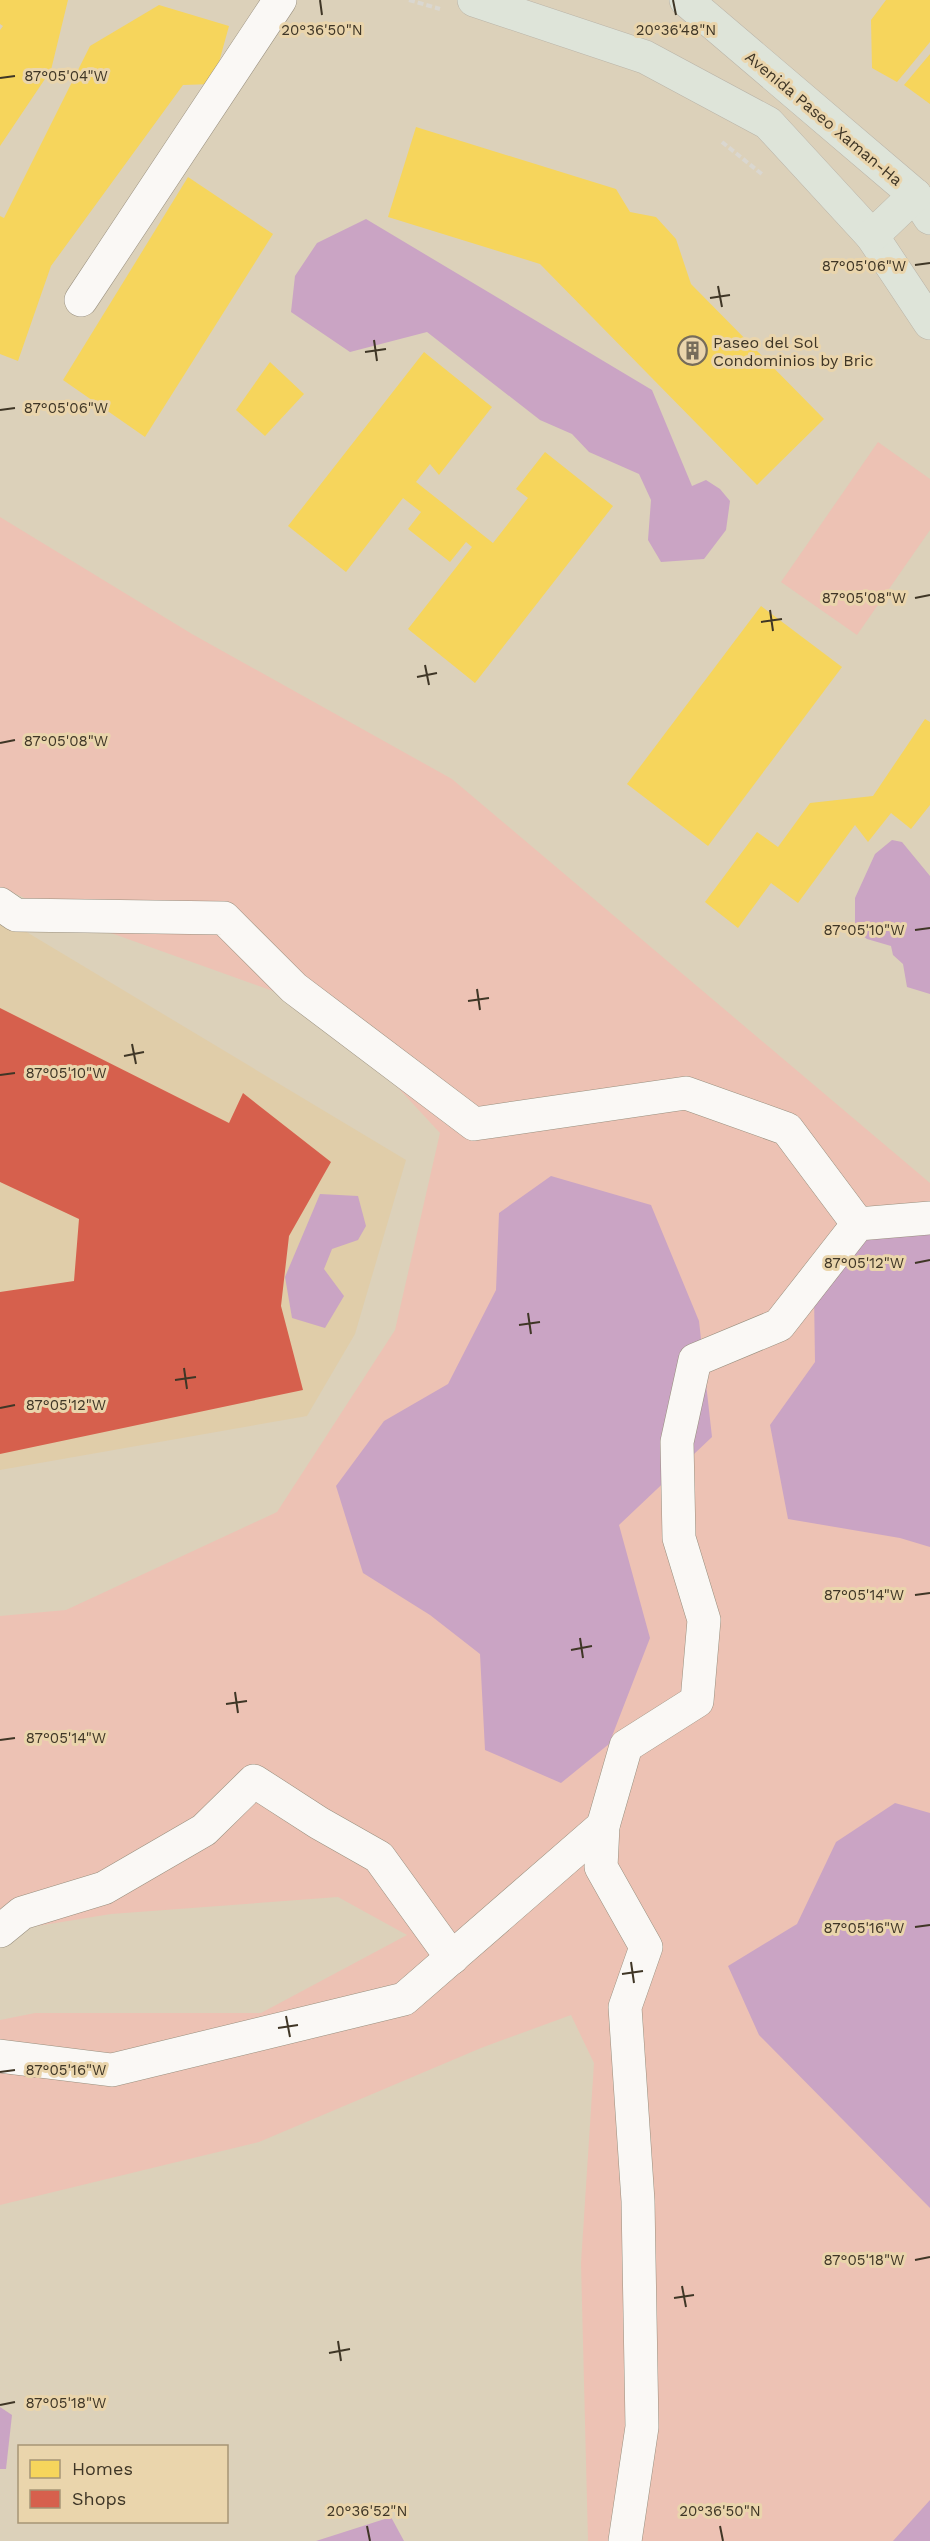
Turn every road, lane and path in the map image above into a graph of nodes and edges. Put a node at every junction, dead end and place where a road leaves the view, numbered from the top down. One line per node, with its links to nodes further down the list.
1 (280, 0): 10 (street)
2 (409, 0): 5 (path)
3 (474, 0): 9 (main road)
4 (686, 0): 8 (main road, Avenida Paseo Xaman-Ha)
5 (442, 10)
6 (721, 141): 7 (path)
7 (766, 177)
8 (922, 206): 9 (main road)
9 (872, 236): 11 (main road)
10 (81, 300)
11 (930, 323)
12 (0, 904): 14 (street)
13 (930, 1218): 14 (street)
14 (858, 1224): 15 (street)
15 (603, 1826): 17 (street); 19 (street)
16 (0, 1931): 17 (street)
17 (452, 1958): 18 (street)
18 (0, 2056)
19 (625, 2541)

